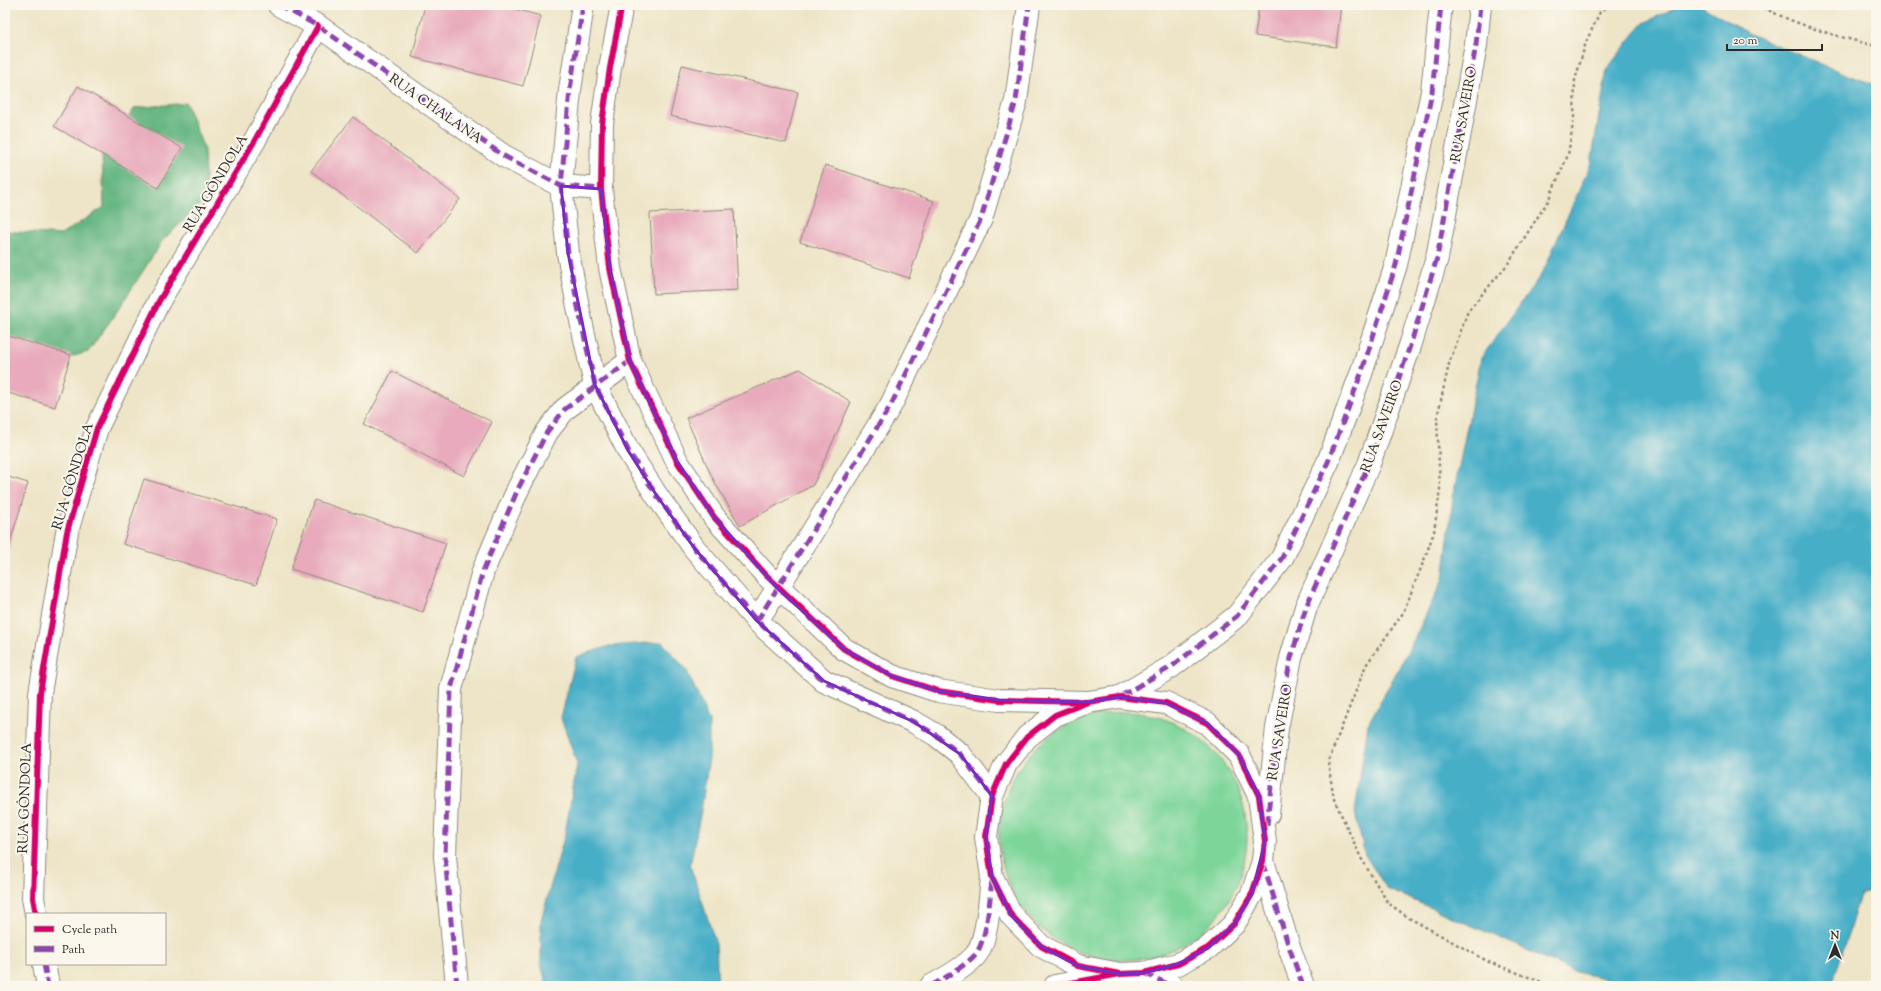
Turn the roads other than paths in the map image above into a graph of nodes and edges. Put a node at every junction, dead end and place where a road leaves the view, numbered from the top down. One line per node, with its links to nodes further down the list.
1 (279, 5): 7 (street, RUA CHALANA)
2 (583, 5): 8 (street)
3 (622, 5): 9 (street)
4 (1029, 5): 12 (street)
5 (1441, 5): 14 (street)
6 (1480, 5): 17 (street, RUA SAVEIRO)
7 (318, 26): 8 (street, RUA CHALANA); 19 (street, RUA GÔNDOLA)
8 (561, 186): 9 (street, RUA CHALANA); 11 (street)
9 (601, 189): 10 (street)
10 (630, 361): 11 (street); 12 (street)
11 (595, 385): 13 (street); 24 (street)
12 (777, 588): 13 (street); 15 (street)
13 (756, 621): 16 (street)
14 (1120, 697): 15 (street); 17 (street)
15 (1088, 702): 16 (street)
16 (992, 796): 18 (street)
17 (1264, 851): 21 (street); 28 (street)
18 (992, 877): 22 (street); 25 (street)
19 (36, 913)
20 (44, 965): 23 (street)
21 (1144, 973): 22 (street); 27 (street)
22 (1120, 974): 26 (street)
23 (48, 986)
24 (457, 986)
25 (931, 986)
26 (1055, 986)
27 (1172, 986)
28 (1303, 986)

